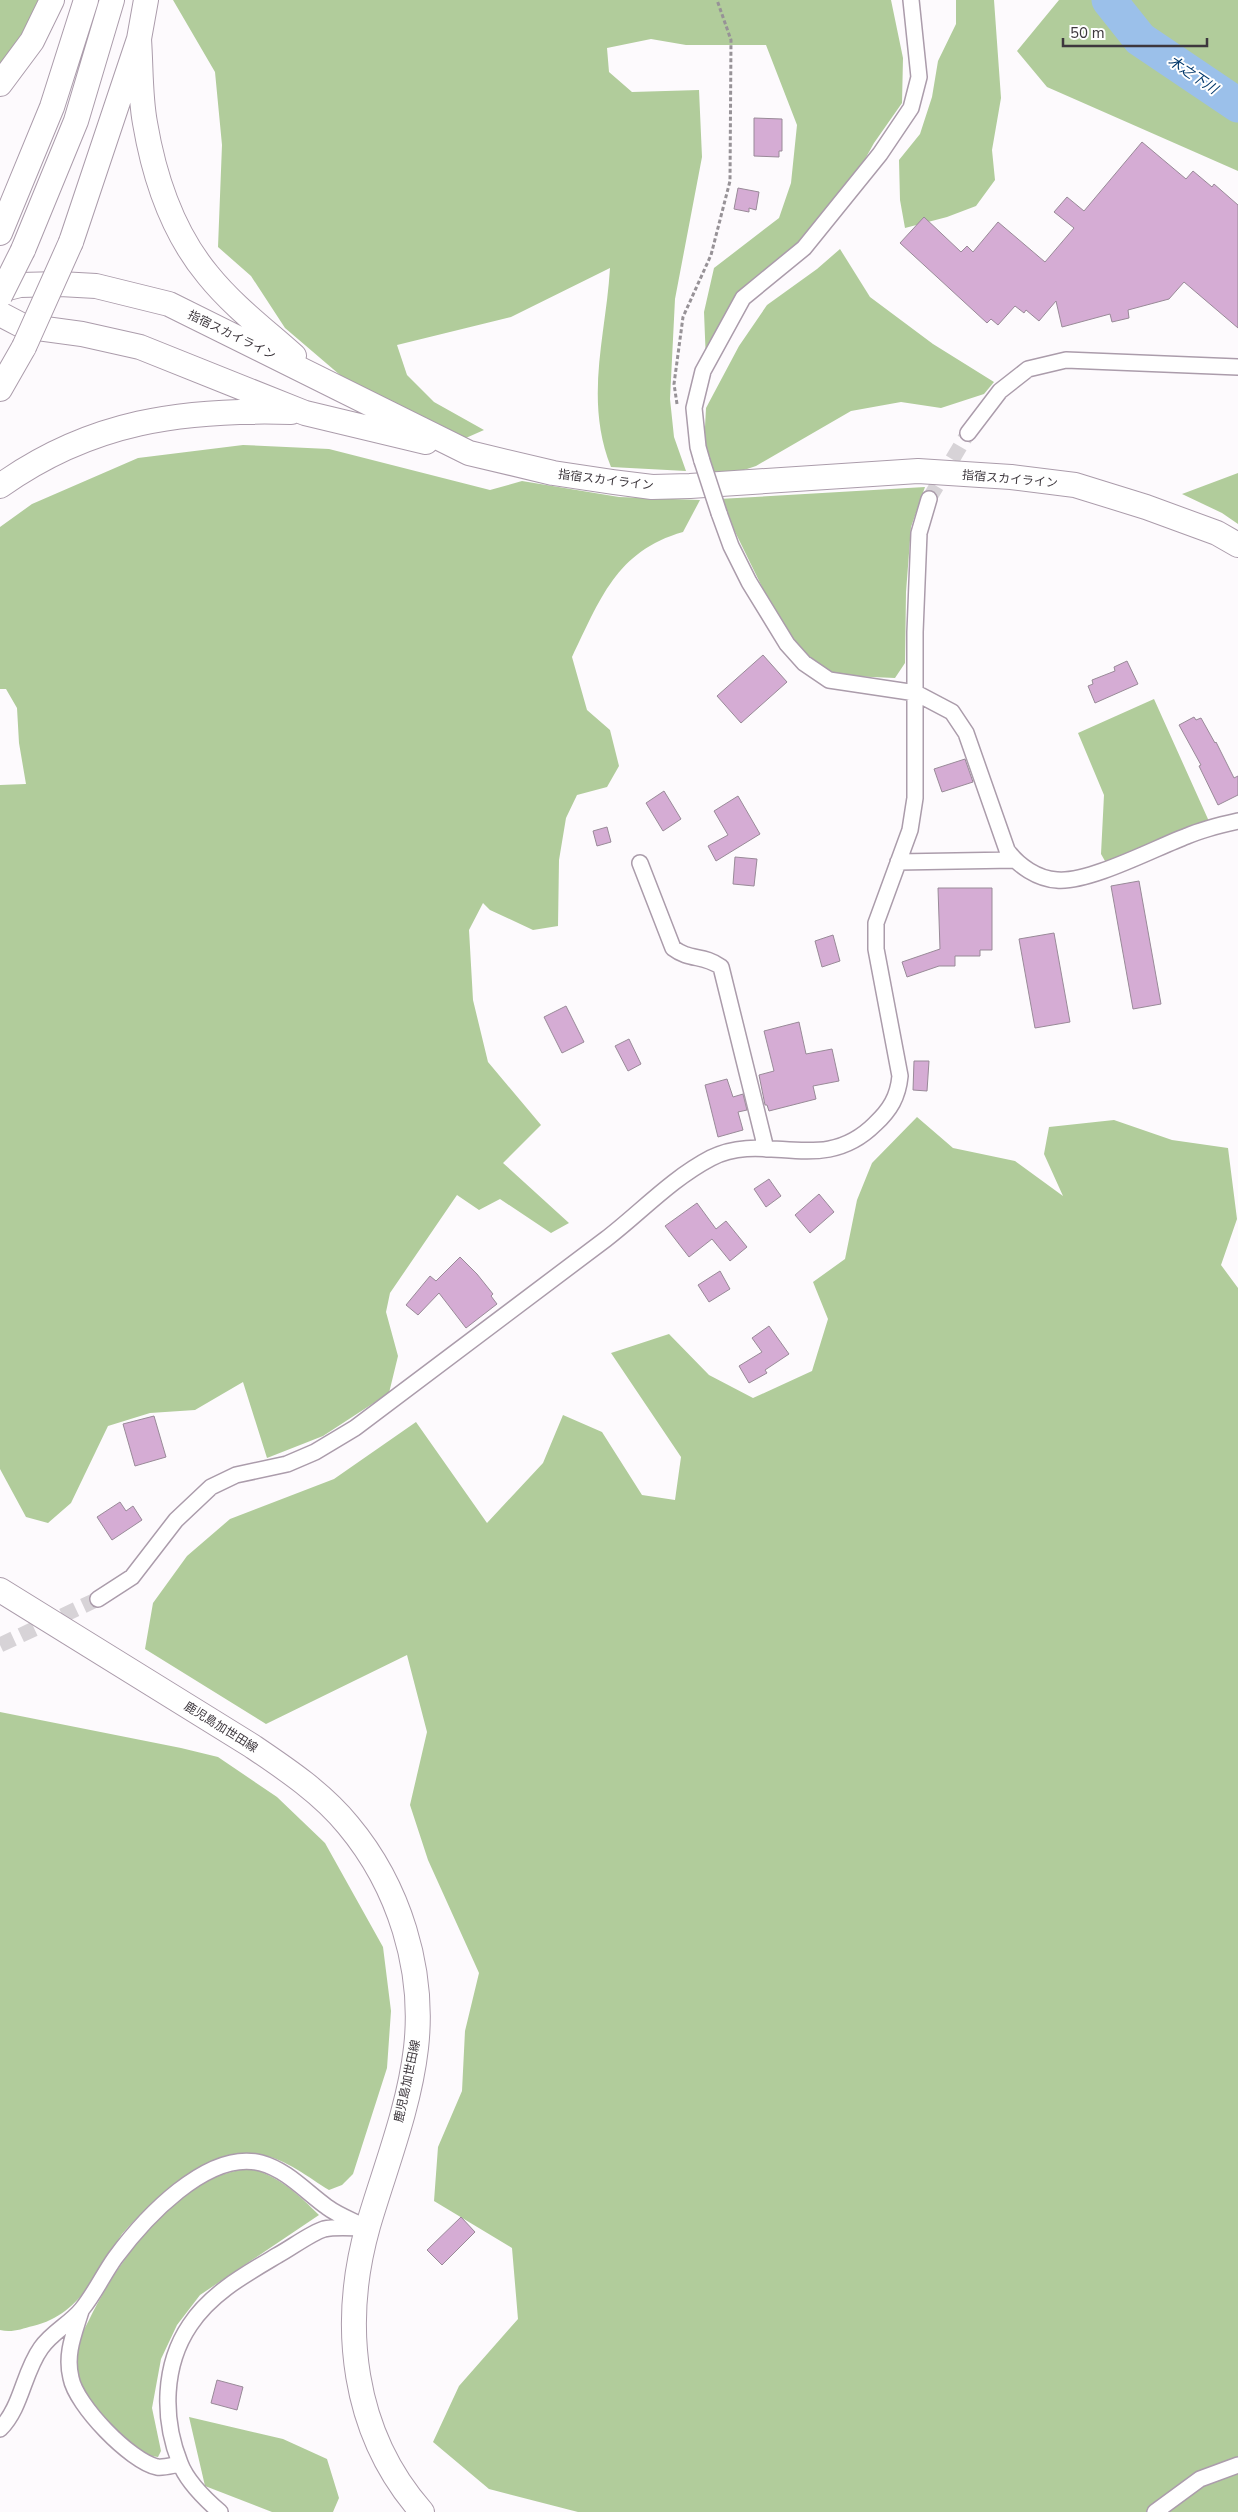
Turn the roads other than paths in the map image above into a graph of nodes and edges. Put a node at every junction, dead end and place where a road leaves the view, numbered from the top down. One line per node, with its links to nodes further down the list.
1 (52, 0): 7 (main road)
2 (86, 0): 8 (main road)
3 (112, 0): 10 (main road, bridge)
4 (146, 0): 6 (main road)
5 (911, 0): 21 (street, bridge)
6 (139, 39): 13 (main road); 14 (main road, bridge)
7 (0, 84)
8 (0, 233)
9 (0, 290): 13 (main road, 指宿スカイライン)
10 (0, 296)
11 (0, 314): 15 (main road)
12 (1238, 366): 16 (street)
13 (319, 379): 17 (main road, 指宿スカイライン)
14 (0, 389)
15 (305, 413): 17 (main road); 18 (main road)
16 (968, 433)
17 (468, 453): 20 (main road, 指宿スカイライン)
18 (0, 486)
19 (929, 499): 21 (street)
20 (1238, 545)
21 (916, 693): 23 (street); 24 (street)
22 (1238, 821): 23 (street)
23 (1014, 860): 24 (street)
24 (898, 862): 26 (street)
25 (640, 863): 26 (street)
26 (766, 1149): 28 (street)
27 (0, 1590): 29 (main road, 鹿児島加世田線)
28 (98, 1600)
29 (368, 2228): 30 (street); 32 (street); 35 (main road, 鹿児島加世田線)
30 (81, 2311): 31 (street); 32 (street)
31 (0, 2429)
32 (180, 2464): 34 (street)
33 (1238, 2465): 36 (street)
34 (220, 2512)
35 (422, 2512)
36 (1155, 2512)

